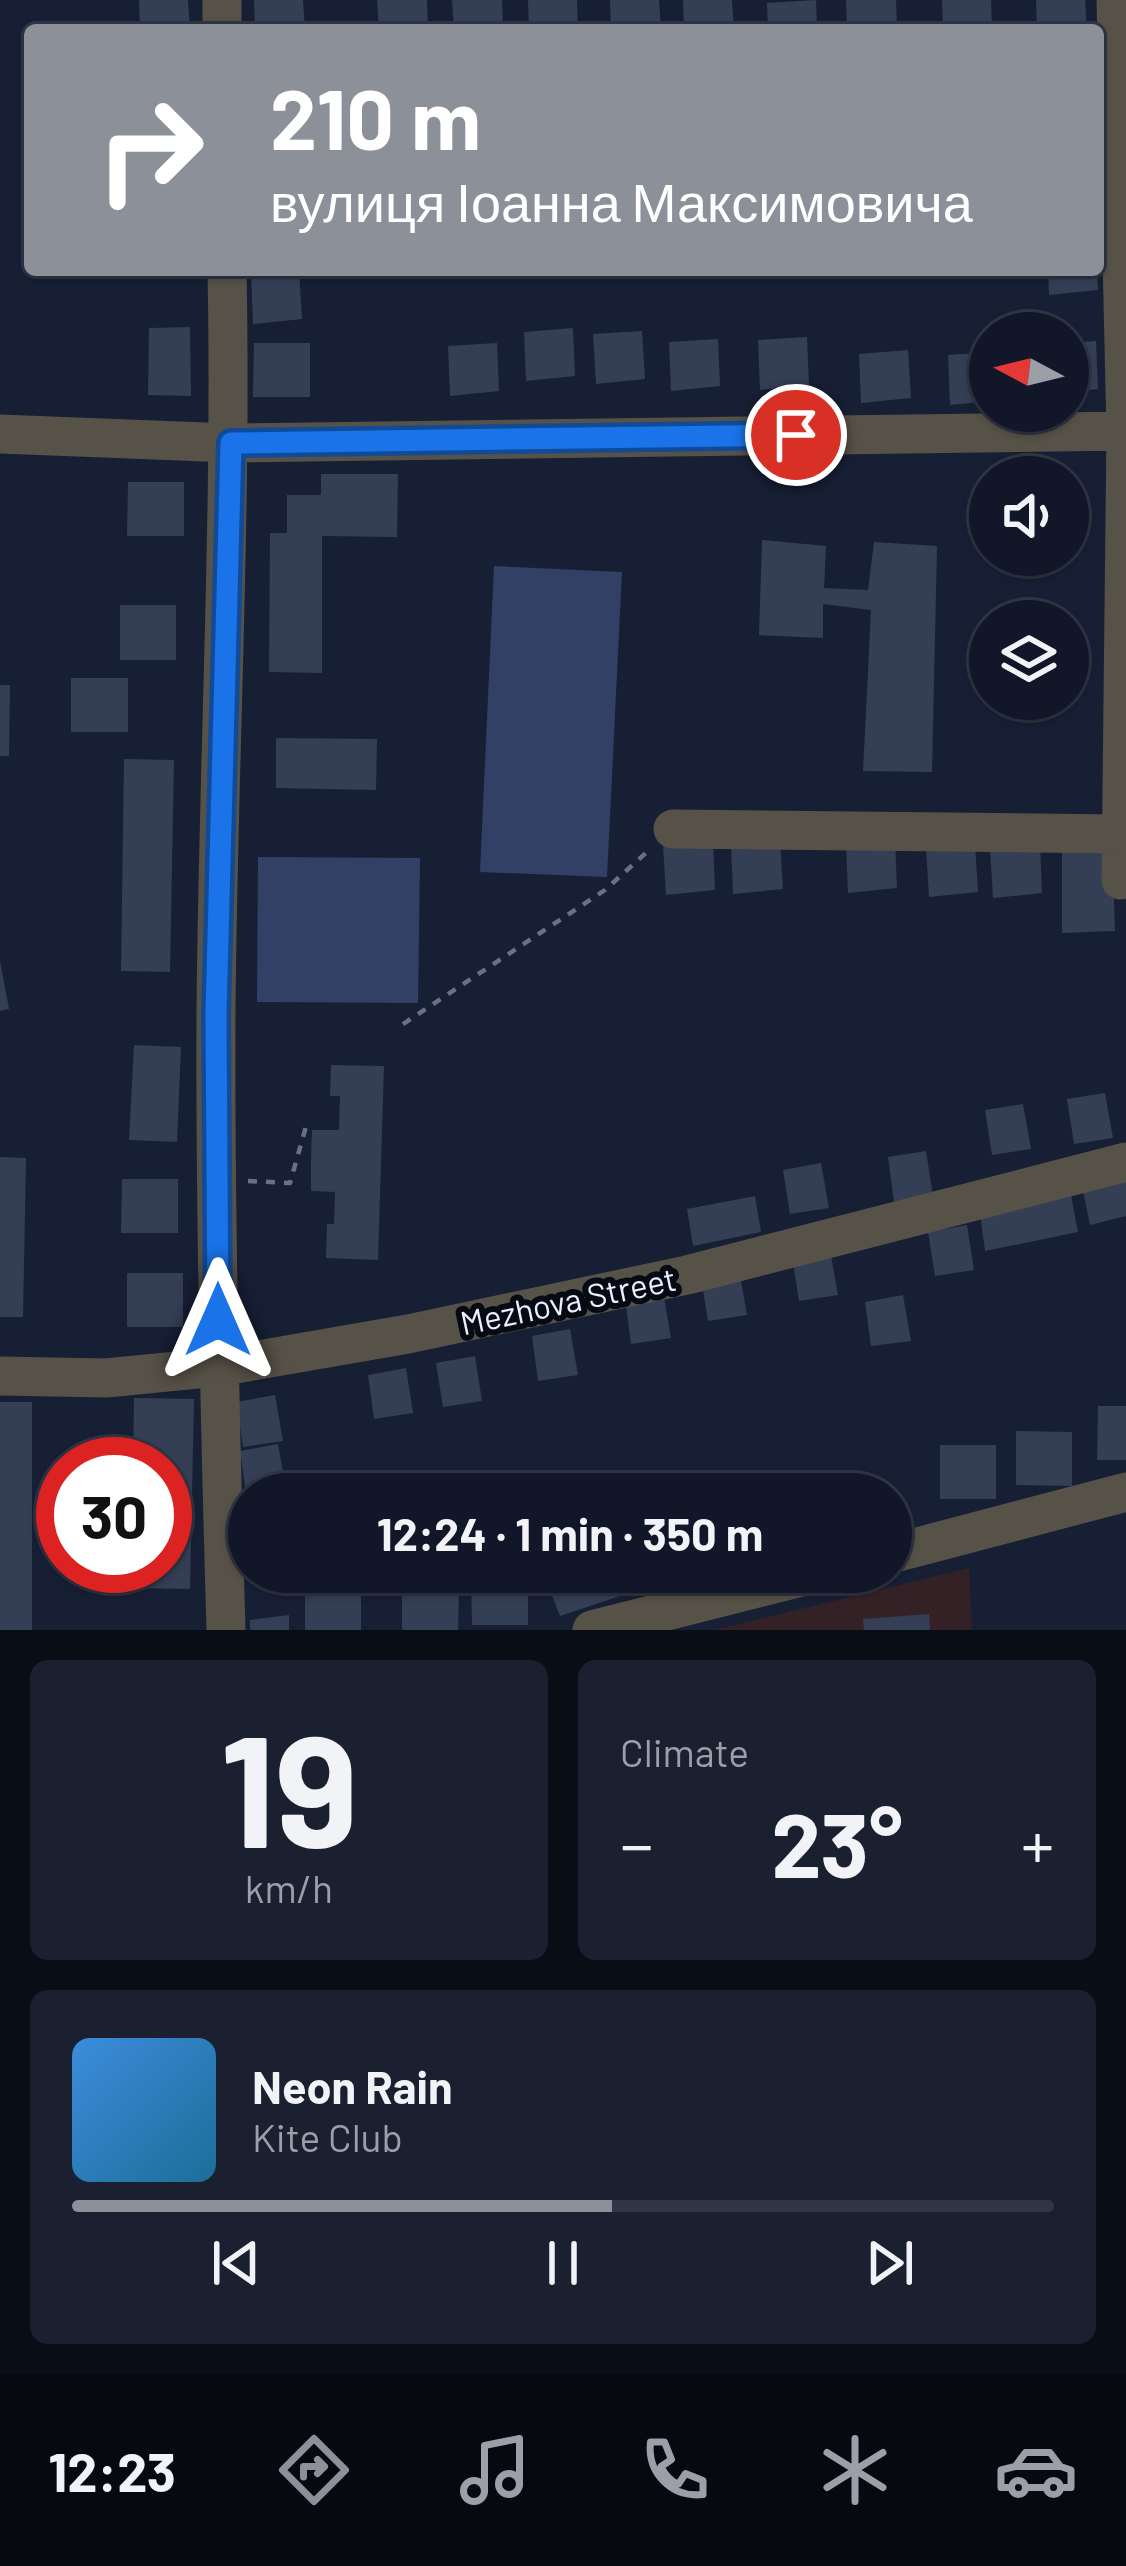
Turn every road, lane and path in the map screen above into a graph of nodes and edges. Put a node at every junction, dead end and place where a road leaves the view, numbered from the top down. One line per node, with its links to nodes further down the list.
1 (1116, 0): 3 (street)
2 (227, 276): 5 (street)
3 (1126, 431): 5 (street); 7 (street)
4 (0, 434): 5 (street)
5 (231, 443): 12 (street)
6 (673, 829): 7 (street); 9 (path)
7 (1121, 834): 8 (street)
8 (1120, 880)
9 (403, 1024)
10 (307, 1123): 12 (path)
11 (1126, 1162): 13 (street, Mezhova Street)
12 (218, 1179): 13 (street)
13 (218, 1367): 14 (street, Mezhova Street); 18 (street)
14 (0, 1376)
15 (1126, 1492): 16 (street)
16 (912, 1548)
17 (738, 1593): 19 (street)
18 (226, 1630)
19 (592, 1630)

